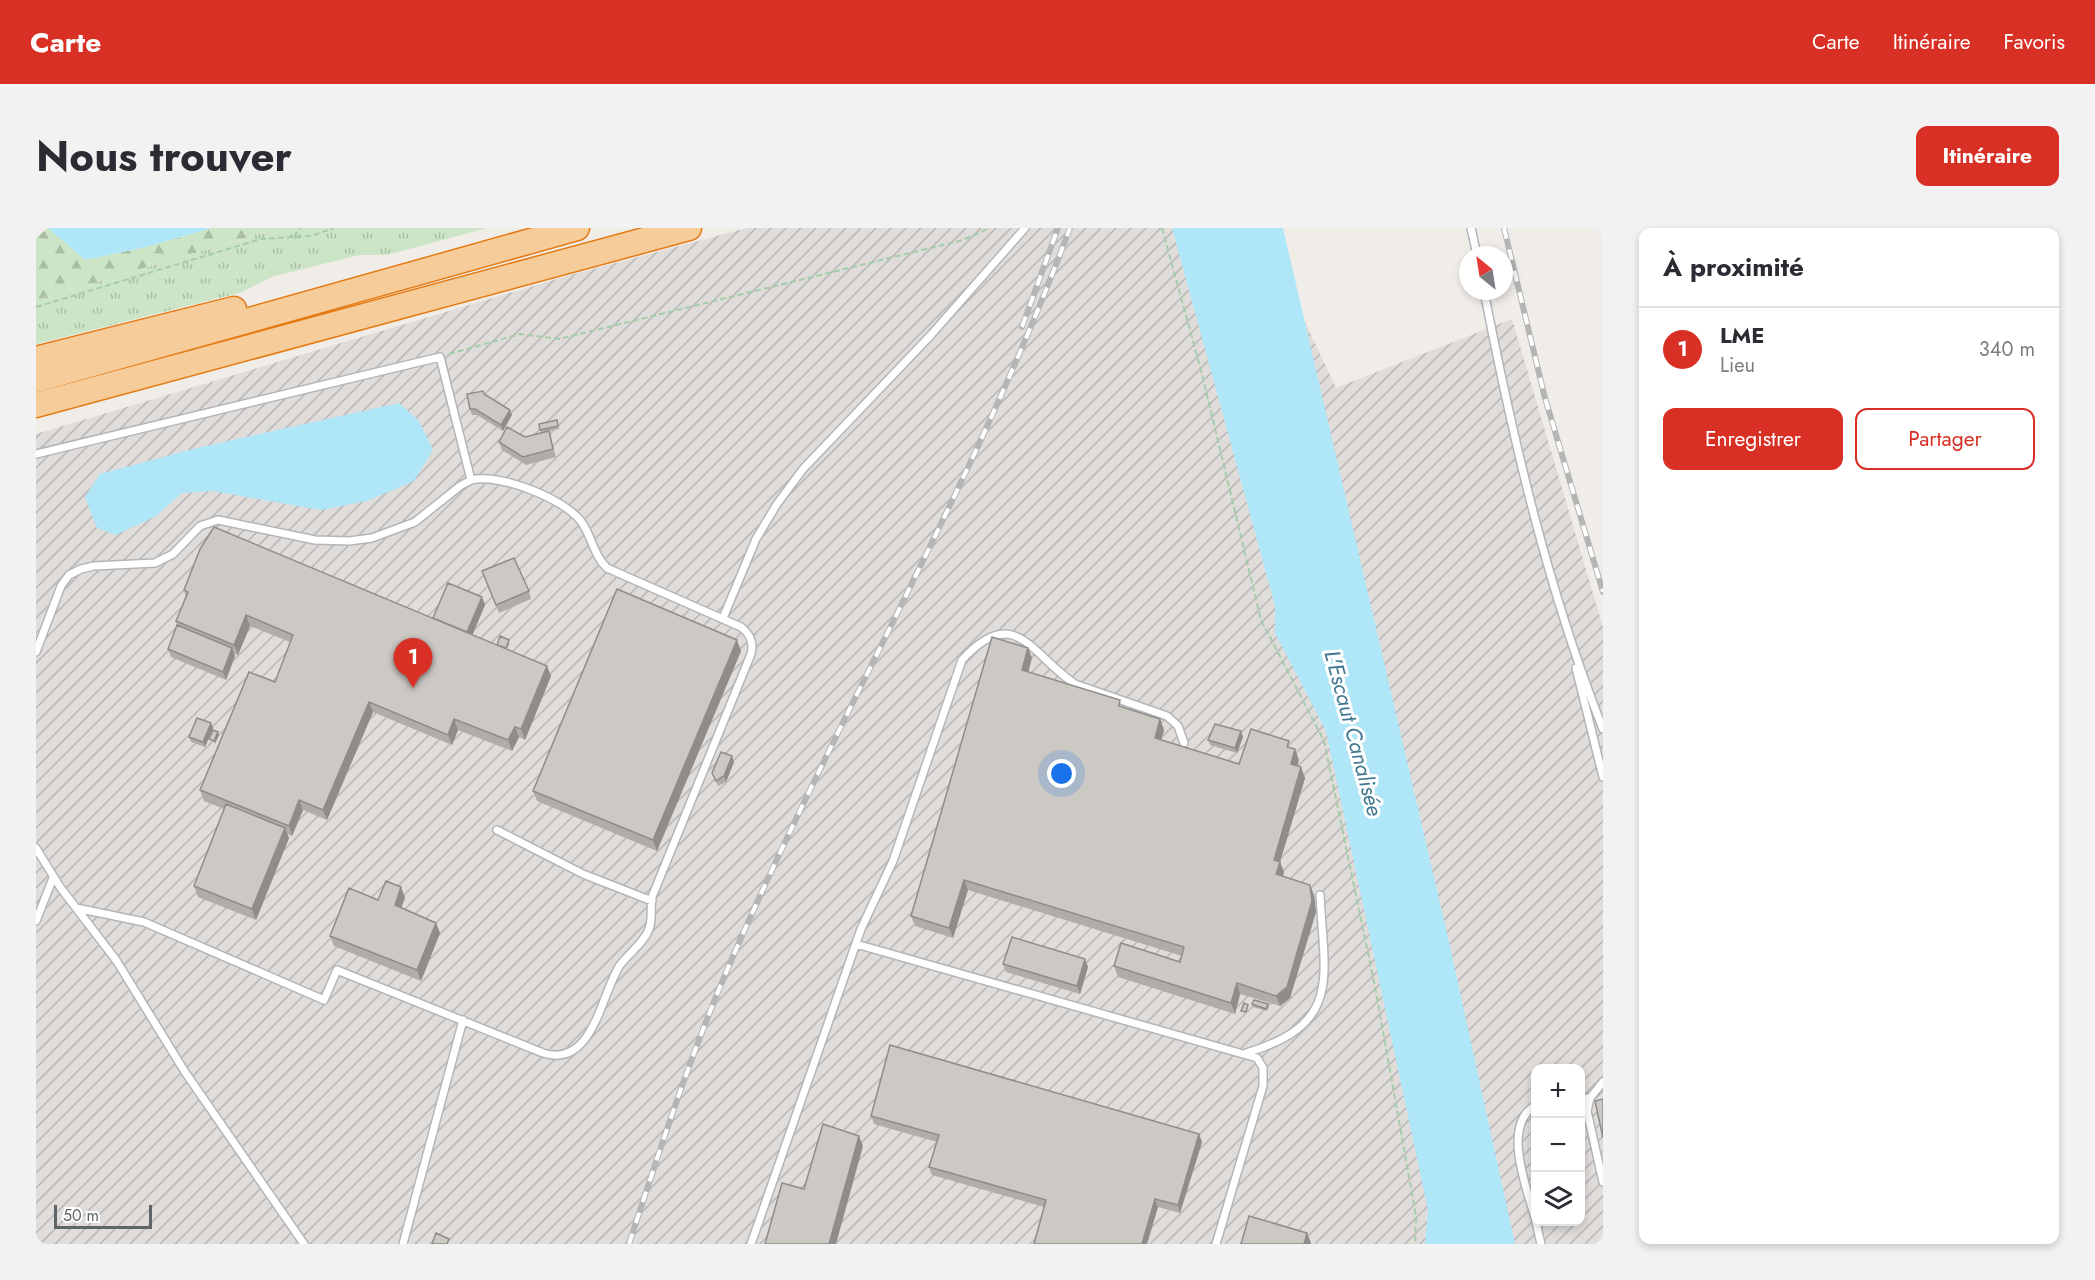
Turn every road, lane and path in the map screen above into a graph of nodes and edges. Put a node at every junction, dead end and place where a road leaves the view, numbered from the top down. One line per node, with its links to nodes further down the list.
1 (300, 228): 9 (path)
2 (334, 228): 9 (path)
3 (577, 228): 11 (highway)
4 (689, 228): 17 (highway)
5 (990, 228): 14 (path)
6 (1025, 228): 20 (lane)
7 (1162, 228): 47 (path)
8 (1471, 228): 10 (lane)
9 (294, 237): 13 (path)
10 (1475, 246)
11 (389, 279): 15 (highway); 16 (highway)
12 (1486, 300): 21 (lane)
13 (36, 307)
14 (440, 357): 18 (lane); 19 (lane)
15 (36, 359)
16 (36, 380)
17 (36, 407)
18 (36, 454)
19 (471, 480): 20 (lane); 22 (lane)
20 (723, 618): 30 (lane)
21 (1568, 636): 23 (lane); 25 (lane)
22 (36, 652)
23 (1603, 729)
24 (1184, 743): 33 (lane)
25 (1603, 777)
26 (496, 830): 30 (lane)
27 (36, 848): 28 (lane)
28 (53, 878): 31 (lane); 32 (lane)
29 (1320, 896): 35 (lane)
30 (652, 901): 34 (lane)
31 (76, 908): 34 (lane); 43 (lane)
32 (36, 921)
33 (856, 944): 35 (lane); 45 (lane)
34 (463, 1020): 44 (lane)
35 (1246, 1053): 46 (lane)
36 (1603, 1082): 37 (lane)
37 (1590, 1098): 38 (lane); 40 (lane)
38 (1585, 1099)
39 (1531, 1110): 41 (lane)
40 (1603, 1182)
41 (1531, 1199)
42 (1537, 1226): 48 (lane)
43 (304, 1244)
44 (403, 1244)
45 (751, 1244)
46 (1216, 1244)
47 (1415, 1244)
48 (1541, 1244)

